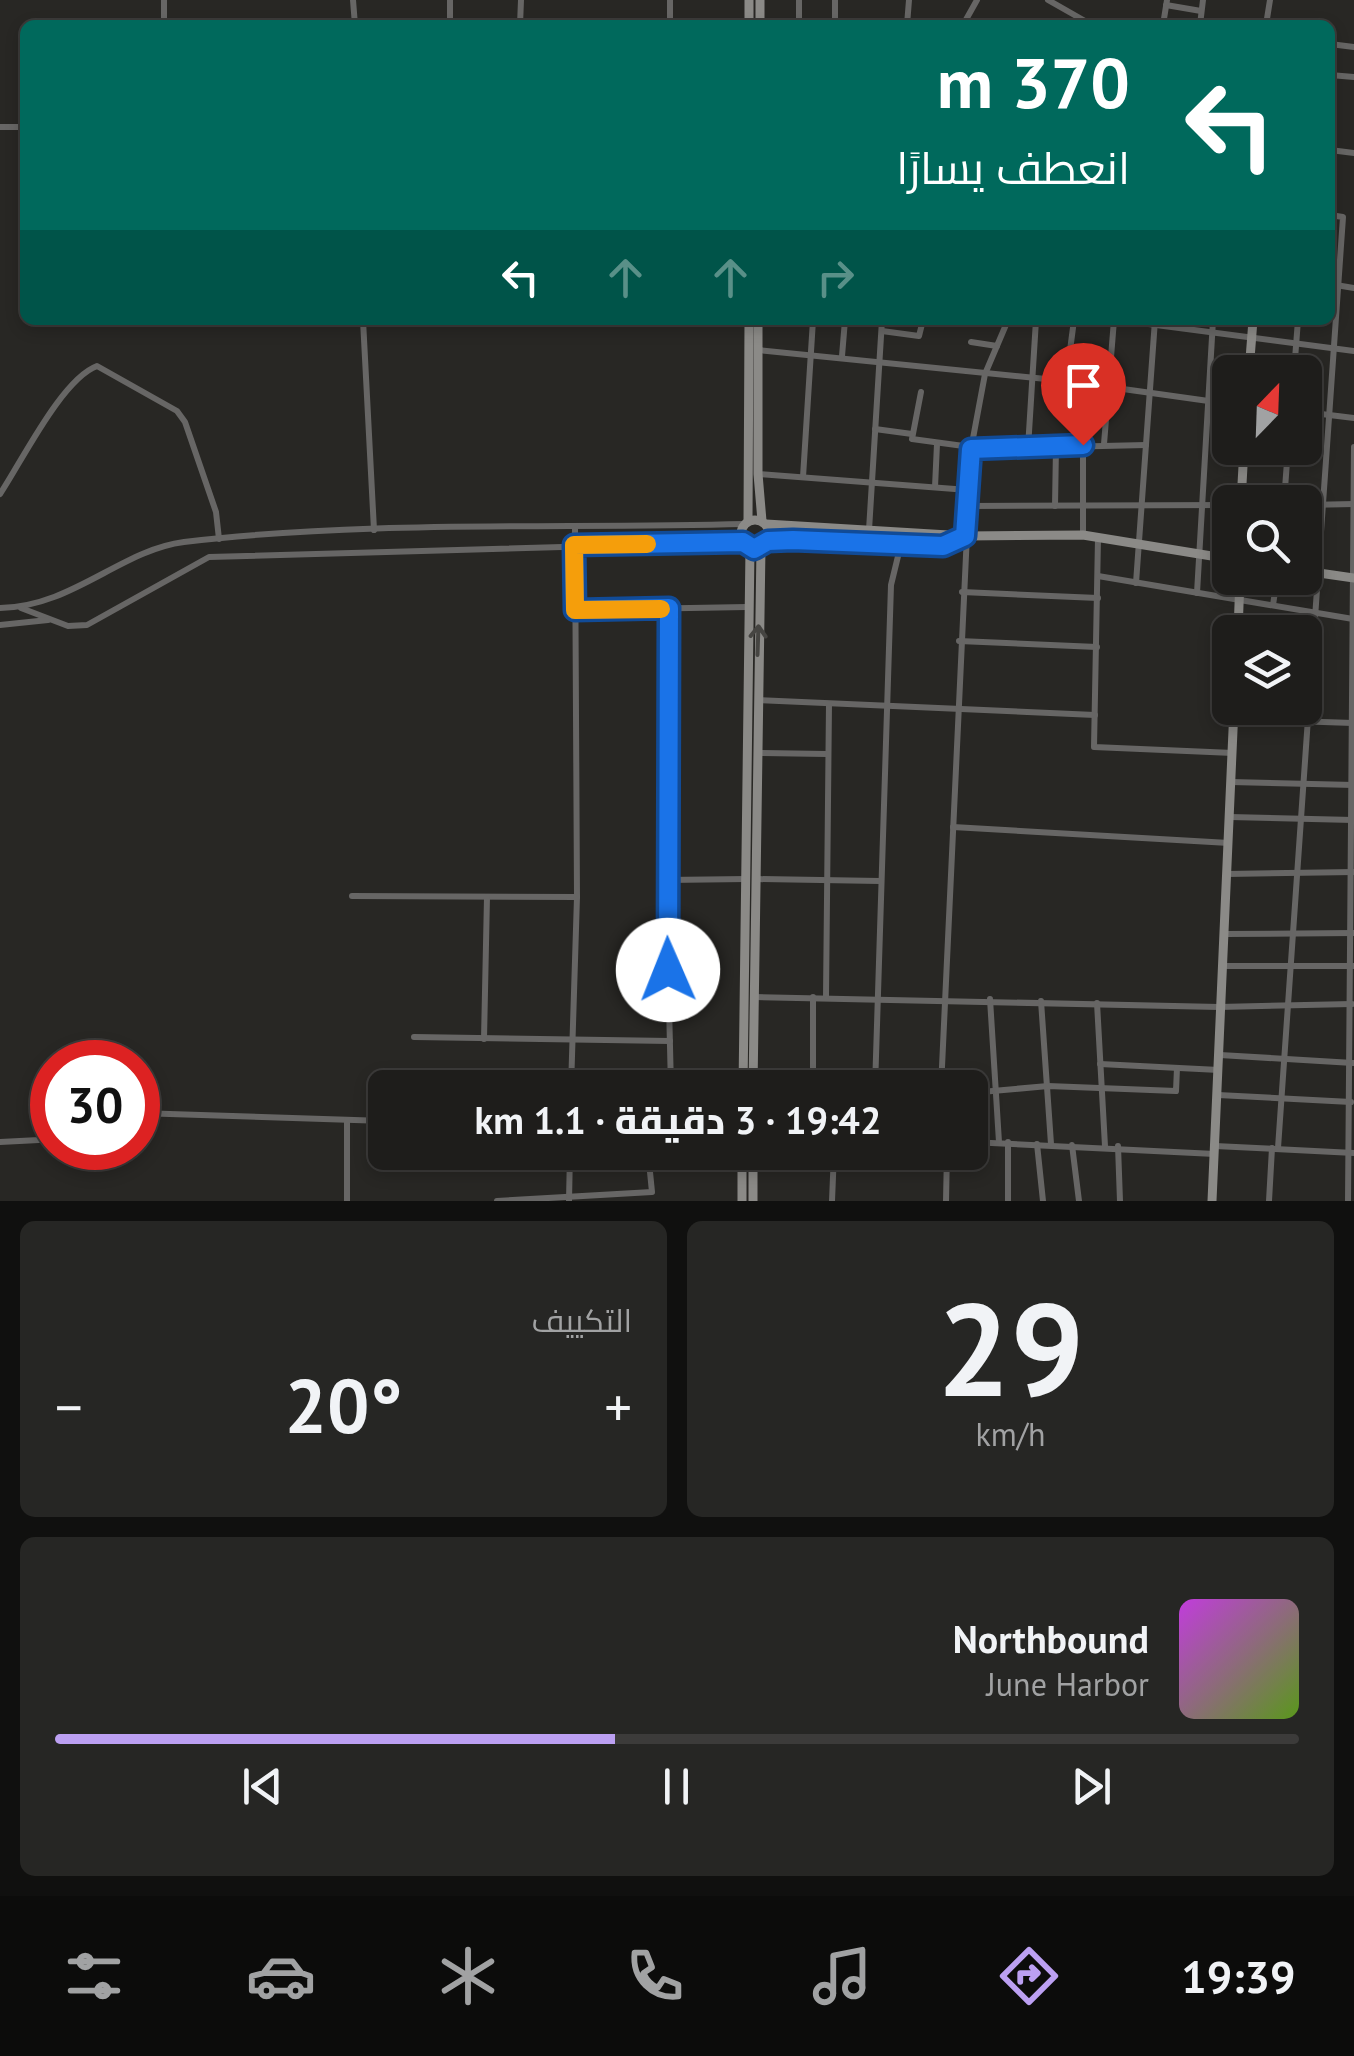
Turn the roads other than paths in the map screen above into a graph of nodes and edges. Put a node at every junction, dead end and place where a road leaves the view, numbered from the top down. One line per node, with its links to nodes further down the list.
1 (1048, 0): 5 (street)
2 (1203, 0): 4 (street)
3 (1166, 3): 4 (street)
4 (1202, 11): 6 (street)
5 (1083, 20)
6 (1201, 20)
7 (1335, 215): 8 (street)
8 (1335, 276)
9 (363, 325): 78 (street)
10 (749, 325): 75 (street)
11 (758, 325): 33 (street)
12 (813, 325): 35 (street)
13 (845, 325): 38 (street)
14 (882, 325): 26 (street)
15 (922, 325): 26 (street)
16 (1006, 325): 31 (street)
17 (1036, 325): 41 (street)
18 (1073, 325): 42 (street)
19 (1115, 325): 43 (street)
20 (1155, 325): 45 (street)
21 (1167, 325): 27 (street)
22 (1212, 325): 27 (street)
23 (1253, 325): 28 (street)
24 (1298, 325): 30 (street)
25 (1334, 325): 32 (street)
26 (882, 331): 39 (street)
27 (1211, 332): 28 (street); 46 (street)
28 (1252, 338): 30 (street); 36 (street)
29 (971, 342): 31 (street)
30 (1297, 344): 32 (street); 37 (street)
31 (997, 346): 40 (street)
32 (1334, 348): 34 (street); 48 (street)
33 (758, 350): 35 (street); 60 (street)
34 (1354, 351)
35 (810, 354): 38 (street); 61 (street)
36 (1250, 355)
37 (1296, 355)
38 (842, 356): 39 (street)
39 (880, 361): 40 (street); 50 (street)
40 (985, 374): 41 (street); 58 (street)
41 (1031, 379): 42 (street); 59 (street)
42 (1066, 381): 43 (street)
43 (1108, 387): 45 (street); 53 (street)
44 (921, 392): 51 (street)
45 (1151, 393): 46 (street); 55 (street)
46 (1210, 401): 69 (street)
47 (1322, 415): 48 (street)
48 (1328, 416): 49 (street); 65 (street)
49 (1354, 418)
50 (875, 430): 51 (street); 62 (street)
51 (912, 434): 52 (street)
52 (938, 444): 58 (street); 63 (street)
53 (1104, 444): 54 (street); 55 (street)
54 (1083, 445): 56 (street); 73 (street)
55 (1146, 445): 74 (street)
56 (1056, 447): 59 (street); 72 (street)
57 (1354, 447): 68 (street)
58 (971, 448): 59 (street); 64 (street)
59 (1028, 449)
60 (758, 474): 61 (street); 76 (street)
61 (803, 477): 62 (street)
62 (872, 482): 63 (street); 79 (street)
63 (935, 487): 64 (street)
64 (968, 490): 71 (street)
65 (1322, 491)
66 (0, 494): 83 (street)
67 (1322, 504): 68 (street)
68 (1354, 504): 92 (street)
69 (1203, 505): 70 (street); 74 (street); 88 (street)
70 (1212, 505)
71 (967, 506): 72 (street); 81 (street)
72 (1055, 506): 73 (street)
73 (1084, 506): 74 (street); 80 (street)
74 (1141, 506): 85 (street)
75 (746, 523): 76 (street); 77 (street); 87 (street)
76 (764, 523): 79 (street); 87 (street)
77 (575, 529): 78 (street); 86 (street)
78 (374, 530): 83 (street)
79 (868, 530): 81 (street)
80 (1082, 535): 81 (street); 82 (street)
81 (965, 536): 84 (street); 94 (street)
82 (1098, 538): 85 (street); 91 (street)
83 (219, 539): 104 (street)
84 (901, 544): 87 (street); 117 (street)
85 (1138, 544): 88 (street); 93 (street)
86 (574, 545): 87 (street); 106 (street); 110 (street)
87 (756, 545): 102 (street); 115 (street, one-way to 87)
88 (1200, 554): 89 (street); 95 (street)
89 (1212, 556)
90 (1322, 573): 92 (street)
91 (1098, 576): 93 (street); 99 (street)
92 (1353, 578): 111 (street)
93 (1136, 583): 95 (street)
94 (962, 592): 99 (street); 113 (street)
95 (1197, 593): 100 (street)
96 (1239, 595): 100 (street)
97 (1274, 595): 101 (street)
98 (1318, 595): 107 (street)
99 (1098, 598): 114 (street)
100 (1239, 600): 101 (street); 108 (street)
101 (1273, 605): 107 (street)
102 (747, 607): 105 (street); 139 (street)
103 (0, 608): 104 (street)
104 (20, 608): 110 (street)
105 (669, 608): 106 (street); 140 (street)
106 (575, 610): 144 (street)
107 (1316, 612): 109 (street); 111 (street)
108 (1239, 615)
109 (1316, 615)
110 (50, 619): 112 (street)
111 (1353, 619): 121 (street)
112 (0, 625)
113 (959, 641): 114 (street); 118 (street)
114 (1098, 647): 119 (street)
115 (756, 700): 116 (street); 124 (street)
116 (829, 704): 117 (street); 126 (street)
117 (886, 704): 118 (street); 141 (street)
118 (956, 710): 119 (street); 133 (street)
119 (1095, 715): 125 (street)
120 (1322, 722): 121 (street)
121 (1353, 723): 129 (street)
122 (1234, 725): 125 (street)
123 (1305, 725): 128 (street)
124 (757, 753): 126 (street); 139 (street)
125 (1232, 753): 127 (street)
126 (827, 754): 138 (street)
127 (1231, 782): 128 (street); 130 (street)
128 (1303, 784): 129 (street); 131 (street)
129 (1353, 784): 132 (street)
130 (1230, 817): 131 (street); 134 (street)
131 (1300, 819): 132 (street); 136 (street)
132 (1353, 820): 135 (street)
133 (953, 827): 134 (street); 155 (street)
134 (1228, 843): 137 (street)
135 (1353, 872): 136 (street); 146 (street)
136 (1296, 873): 137 (street); 145 (street)
137 (1226, 874): 147 (street)
138 (828, 878): 139 (street); 141 (street); 153 (street)
139 (751, 879): 140 (street); 151 (street); 173 (street)
140 (666, 880): 165 (street)
141 (880, 881): 154 (street)
142 (352, 896): 143 (street)
143 (487, 897): 144 (street); 163 (street)
144 (578, 897): 164 (street)
145 (1290, 933): 146 (street); 147 (street); 150 (street)
146 (1351, 933): 149 (street)
147 (1224, 934): 148 (street)
148 (1222, 966): 150 (street); 161 (street)
149 (1351, 966): 150 (street); 159 (street)
150 (1292, 967): 160 (street)
151 (754, 997): 152 (street); 174 (street)
152 (812, 997): 153 (street); 175 (street)
153 (826, 997): 154 (street)
154 (878, 998): 155 (street); 176 (street)
155 (945, 998): 156 (street); 177 (street)
156 (990, 1000): 157 (street); 181 (street)
157 (1041, 1001): 158 (street); 179 (street)
158 (1096, 1003): 161 (street); 169 (street)
159 (1352, 1004): 160 (street); 168 (street)
160 (1289, 1006): 161 (street); 167 (street)
161 (1219, 1007): 166 (street)
162 (414, 1037): 163 (street)
163 (484, 1039): 164 (street)
164 (572, 1039): 165 (street); 171 (street)
165 (670, 1041): 172 (street)
166 (1220, 1054): 167 (street); 178 (street)
167 (1284, 1058): 168 (street); 184 (street)
168 (1352, 1063): 185 (street)
169 (1100, 1064): 170 (street); 180 (street)
170 (1178, 1068): 178 (street); 180 (street)
171 (571, 1070)
172 (671, 1070)
173 (744, 1070)
174 (753, 1070)
175 (813, 1070)
176 (876, 1070)
177 (942, 1070)
178 (1219, 1070): 183 (street)
179 (1048, 1086): 180 (street); 181 (street); 194 (street)
180 (1101, 1086): 196 (street)
181 (996, 1091): 182 (street); 192 (street)
182 (988, 1092)
183 (1218, 1095): 184 (street); 199 (street)
184 (1282, 1098): 185 (street); 198 (street)
185 (1352, 1102): 200 (street)
186 (160, 1115): 187 (street)
187 (347, 1120): 188 (street); 208 (street)
188 (368, 1121)
189 (30, 1140): 190 (street)
190 (0, 1142)
191 (988, 1142): 192 (street)
192 (1003, 1142): 193 (street); 214 (street)
193 (1037, 1144): 194 (street); 215 (street)
194 (1052, 1144): 195 (street)
195 (1072, 1146): 196 (street); 216 (street)
196 (1104, 1146): 197 (street)
197 (1118, 1146): 199 (street); 217 (street)
198 (1275, 1148): 199 (street); 200 (street); 219 (street)
199 (1215, 1150): 218 (street)
200 (1352, 1153): 220 (street)
201 (570, 1170): 207 (street)
202 (650, 1170): 207 (street)
203 (742, 1170): 210 (street)
204 (753, 1170): 211 (street)
205 (833, 1170): 212 (street)
206 (947, 1170): 213 (street)
207 (569, 1199): 209 (street)
208 (347, 1201)
209 (497, 1201)
210 (742, 1201)
211 (753, 1201)
212 (832, 1201)
213 (946, 1201)
214 (1008, 1201)
215 (1044, 1201)
216 (1079, 1201)
217 (1120, 1201)
218 (1212, 1201)
219 (1269, 1201)
220 (1348, 1201)

